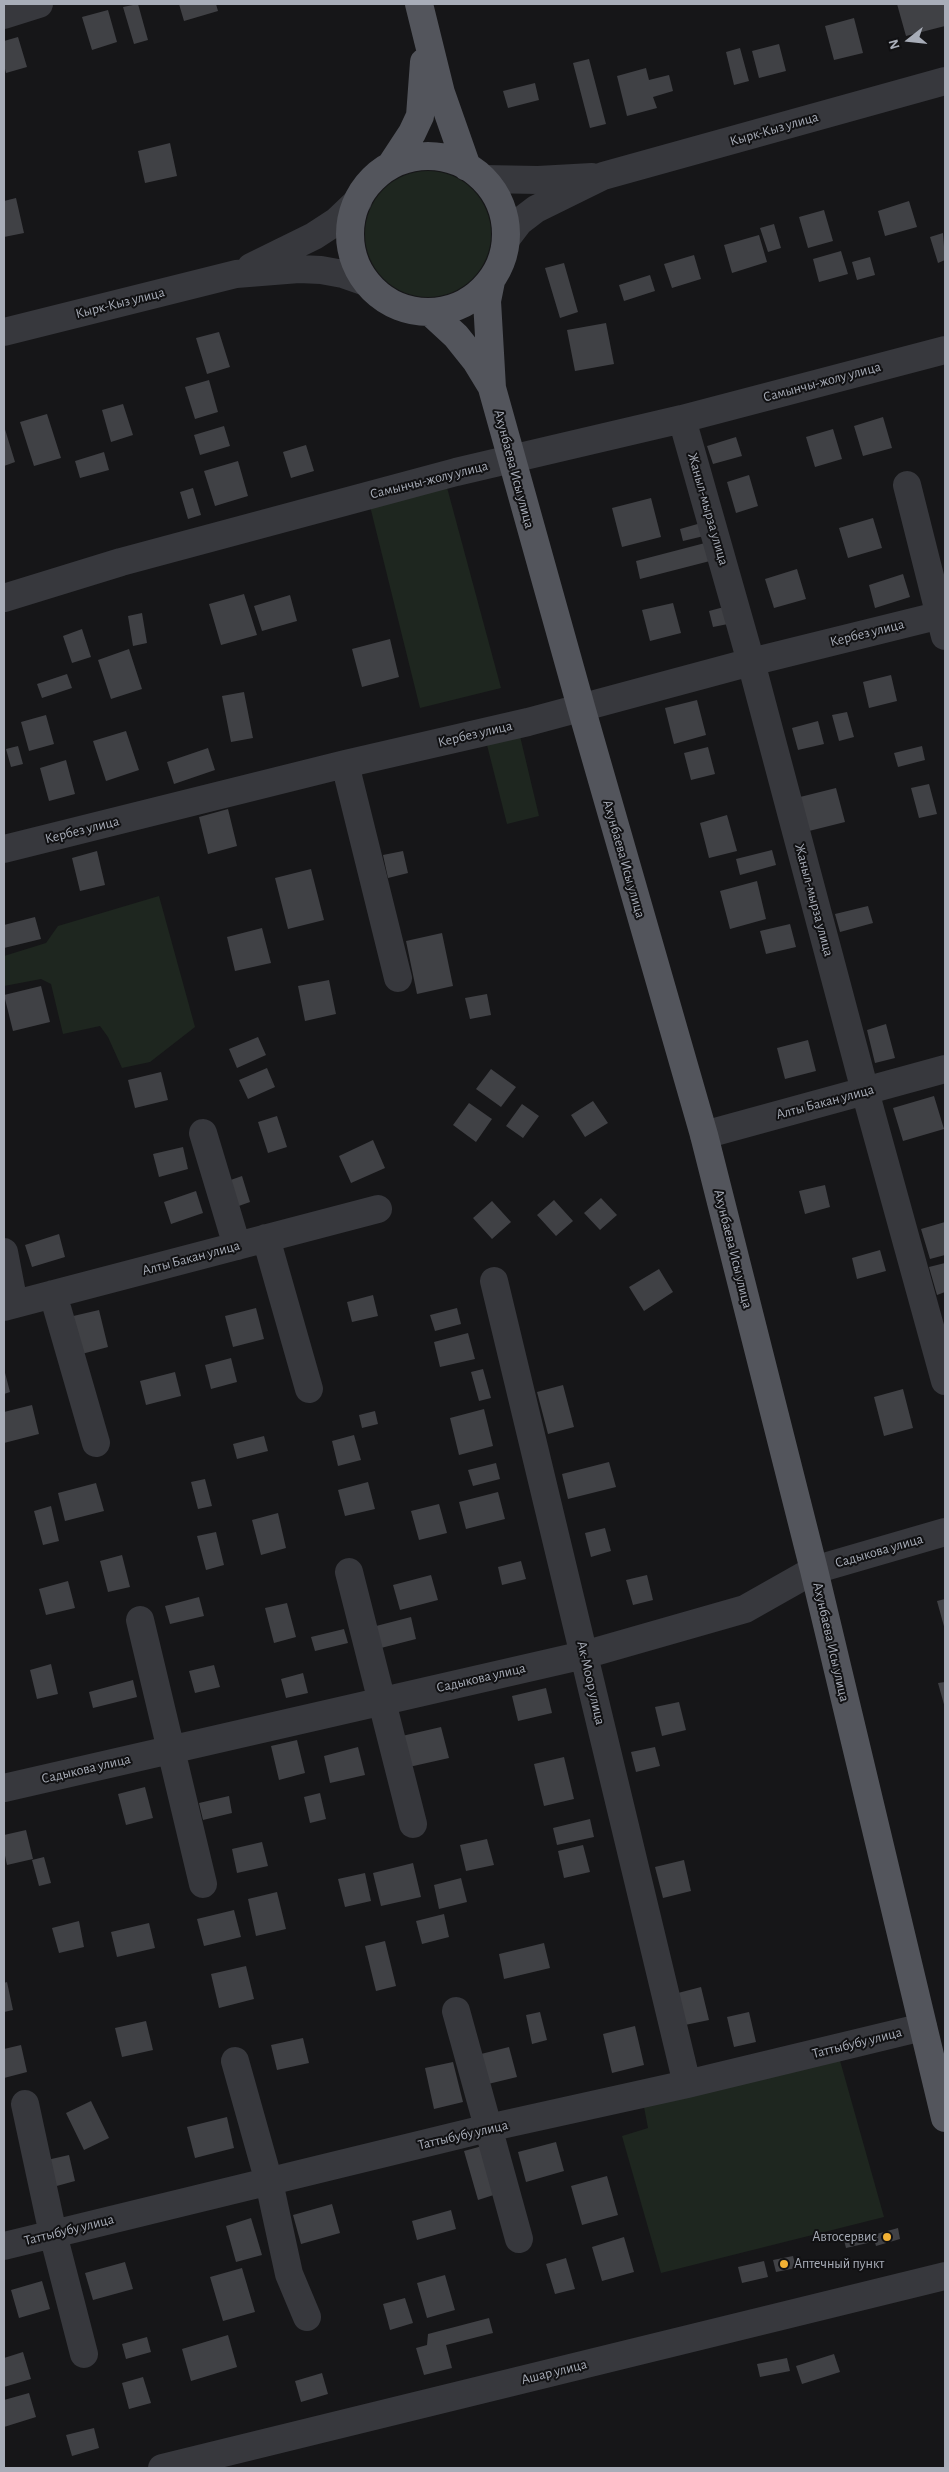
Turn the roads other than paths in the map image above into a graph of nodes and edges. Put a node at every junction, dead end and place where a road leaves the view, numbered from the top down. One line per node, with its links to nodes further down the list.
1 (39, 4): 3 (street)
2 (420, 8): 5 (main road); 6 (main road)
3 (4, 15)
4 (945, 81): 7 (street, Кырк-Кыз улица)
5 (391, 165): 6 (main road); 8 (main road)
6 (476, 173): 7 (street, Кырк-Кыз улица); 9 (main road)
7 (603, 176): 9 (street, Кырк-Кыз улица)
8 (358, 201): 10 (street, Кырк-Кыз улица); 12 (main road)
9 (506, 239): 11 (main road)
10 (236, 274): 12 (street, Кырк-Кыз улица); 14 (street, Кырк-Кыз улица)
11 (491, 281): 13 (main road); 16 (main road, Ахунбаева Исы улица)
12 (366, 282): 13 (main road)
13 (430, 312): 16 (main road, Ахунбаева Исы улица)
14 (4, 332)
15 (945, 350): 17 (street, Самынчы-жолу улица)
16 (492, 388): 18 (main road, Ахунбаева Исы улица)
17 (682, 419): 18 (street, Самынчы-жолу улица); 22 (street, Жаныл-мырза улица)
18 (510, 460): 20 (street, Самынчы-жолу улица); 23 (main road, Ахунбаева Исы улица)
19 (907, 484): 21 (street)
20 (4, 598)
21 (944, 622): 22 (street, Кербез улица)
22 (751, 662): 23 (street, Кербез улица); 28 (street, Жаныл-мырза улица)
23 (580, 707): 24 (street, Кербез улица); 30 (main road, Ахунбаева Исы улица)
24 (344, 764): 25 (street, Кербез улица); 26 (street)
25 (4, 849)
26 (398, 978)
27 (945, 1069): 28 (street, Алты Бакан улица)
28 (865, 1091): 30 (street, Алты Бакан улица); 38 (street, Жаныл-мырза улица)
29 (204, 1133): 33 (street)
30 (704, 1135): 42 (main road, Ахунбаева Исы улица)
31 (378, 1209): 32 (street, Алты Бакан улица)
32 (266, 1238): 33 (street, Алты Бакан улица); 39 (street)
33 (237, 1246): 36 (street, Алты Бакан улица)
34 (4, 1252): 37 (street)
35 (494, 1281): 45 (street, Ак-Моор улица)
36 (53, 1294): 37 (street, Алты Бакан улица); 40 (street)
37 (9, 1305)
38 (945, 1381)
39 (309, 1389)
40 (96, 1443)
41 (945, 1532): 42 (street, Садыкова улица)
42 (814, 1570): 45 (street, Садыкова улица); 52 (main road, Ахунбаева Исы улица)
43 (349, 1572): 46 (street)
44 (140, 1620): 47 (street)
45 (584, 1655): 46 (street, Садыкова улица); 54 (street, Ак-Моор улица)
46 (382, 1701): 47 (street, Садыкова улица); 49 (street)
47 (172, 1750): 48 (street, Садыкова улица); 50 (street)
48 (4, 1788)
49 (413, 1824)
50 (203, 1884)
51 (456, 2011): 57 (street)
52 (923, 2027): 54 (street, Таттыбубу улица); 56 (main road, Ахунбаева Исы улица)
53 (235, 2061): 58 (street)
54 (687, 2084): 57 (street, Таттыбубу улица)
55 (25, 2104): 59 (street)
56 (945, 2118)
57 (488, 2128): 58 (street, Таттыбубу улица); 60 (street)
58 (269, 2182): 59 (street, Таттыбубу улица); 63 (street)
59 (53, 2234): 61 (street, Таттыбубу улица); 64 (street)
60 (519, 2239)
61 (4, 2246)
62 (945, 2276): 65 (street, Ашар улица)
63 (307, 2317)
64 (84, 2354)
65 (162, 2468)

